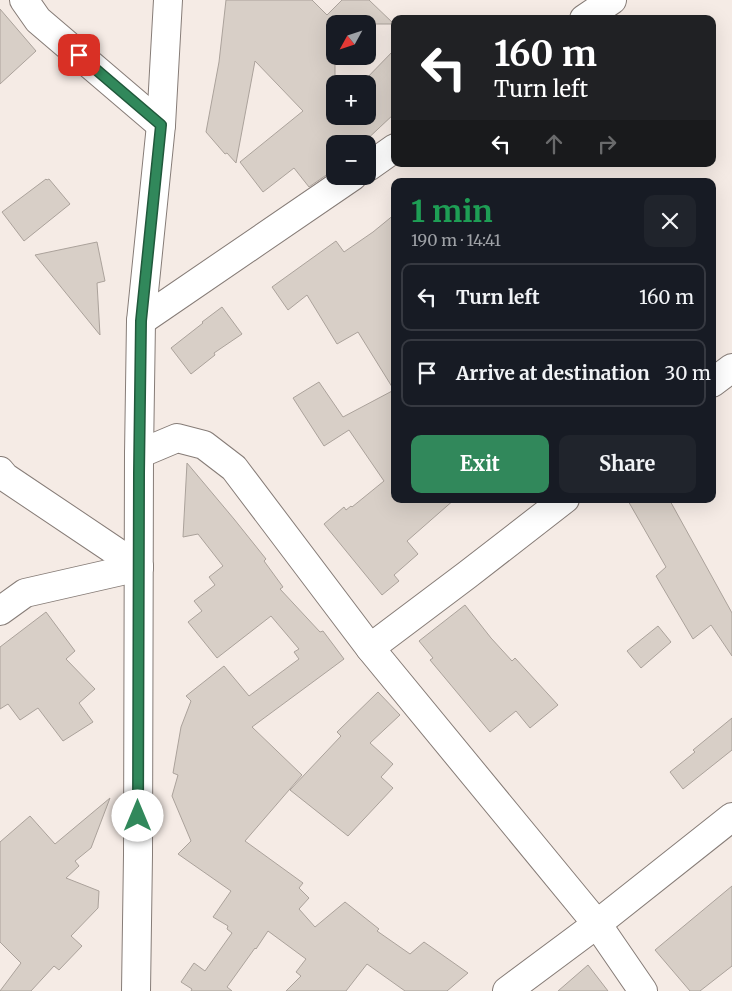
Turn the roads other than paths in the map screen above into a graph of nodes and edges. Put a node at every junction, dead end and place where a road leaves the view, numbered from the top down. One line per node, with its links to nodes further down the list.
1 (24, 0): 5 (street)
2 (168, 0): 5 (street)
3 (612, 0): 4 (street)
4 (590, 15)
5 (161, 125): 9 (street)
6 (391, 151): 7 (street)
7 (376, 161)
8 (341, 185): 9 (street)
9 (141, 321): 12 (street)
10 (732, 368): 11 (street)
11 (716, 380)
12 (139, 454): 15 (street); 17 (street)
13 (0, 471): 15 (street)
14 (560, 503): 17 (street)
15 (138, 567): 16 (street); 20 (street)
16 (0, 611)
17 (370, 648): 19 (street)
18 (732, 817): 19 (street)
19 (597, 924): 21 (street); 22 (street)
20 (136, 991)
21 (507, 991)
22 (643, 991)

